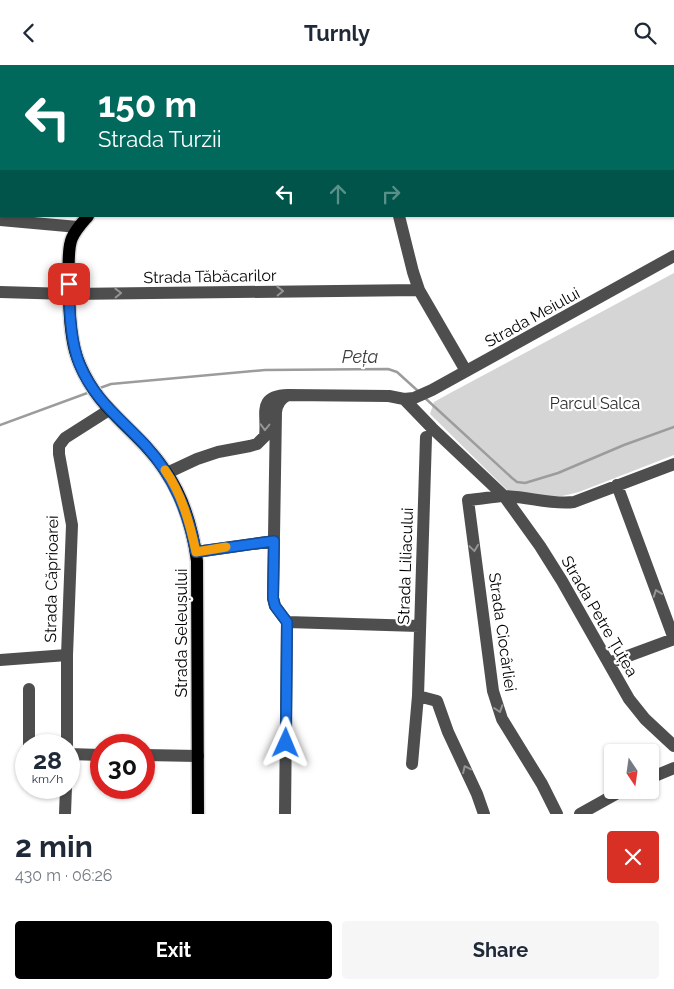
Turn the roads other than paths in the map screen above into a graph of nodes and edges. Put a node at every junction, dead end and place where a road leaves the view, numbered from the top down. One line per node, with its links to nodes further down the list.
1 (87, 217): 4 (main road)
2 (400, 217): 6 (street)
3 (0, 220): 4 (street)
4 (78, 227): 8 (main road, Strada Seleușului)
5 (674, 256): 9 (street, Strada Meiului)
6 (420, 290): 8 (street, Strada Tăbăcarilor, one-way to 6); 9 (street)
7 (0, 292): 8 (street, Strada Tăbăcarilor)
8 (69, 294): 12 (main road, Strada Seleușului)
9 (466, 371): 11 (street, Strada Meiului)
10 (288, 395): 11 (street); 15 (street, one-way to 15); 18 (street)
11 (409, 399): 17 (street, Strada Petre Țuțea)
12 (109, 410): 15 (main road, Strada Seleușului); 23 (street, Strada Căprioarei)
13 (426, 437): 21 (street, Strada Liliacului)
14 (674, 463): 16 (street)
15 (167, 473): 19 (main road, Strada Seleușului)
16 (617, 485): 17 (street); 22 (street, one-way to 16)
17 (504, 496): 25 (street, Strada Petre Țuțea); 42 (street, Strada Ciocârliei, one-way to 42)
18 (274, 541): 19 (street); 20 (street)
19 (196, 552): 32 (main road, Strada Seleușului)
20 (287, 622): 21 (street); 40 (street)
21 (419, 626): 27 (street, Strada Liliacului)
22 (674, 639): 25 (street)
23 (67, 655): 24 (street); 29 (street, Strada Căprioarei)
24 (0, 660)
25 (609, 663): 30 (street, Strada Petre Țuțea)
26 (29, 689): 28 (street)
27 (418, 696): 33 (street, Strada Liliacului); 41 (street, one-way to 27)
28 (29, 734)
29 (67, 734)
30 (674, 746)
31 (155, 755): 32 (street)
32 (198, 756): 39 (main road, Strada Seleușului)
33 (412, 764)
34 (674, 768): 35 (street)
35 (659, 774)
36 (66, 799): 38 (street)
37 (606, 799): 43 (street)
38 (65, 814)
39 (198, 814)
40 (285, 814)
41 (484, 814)
42 (557, 814)
43 (580, 814)

